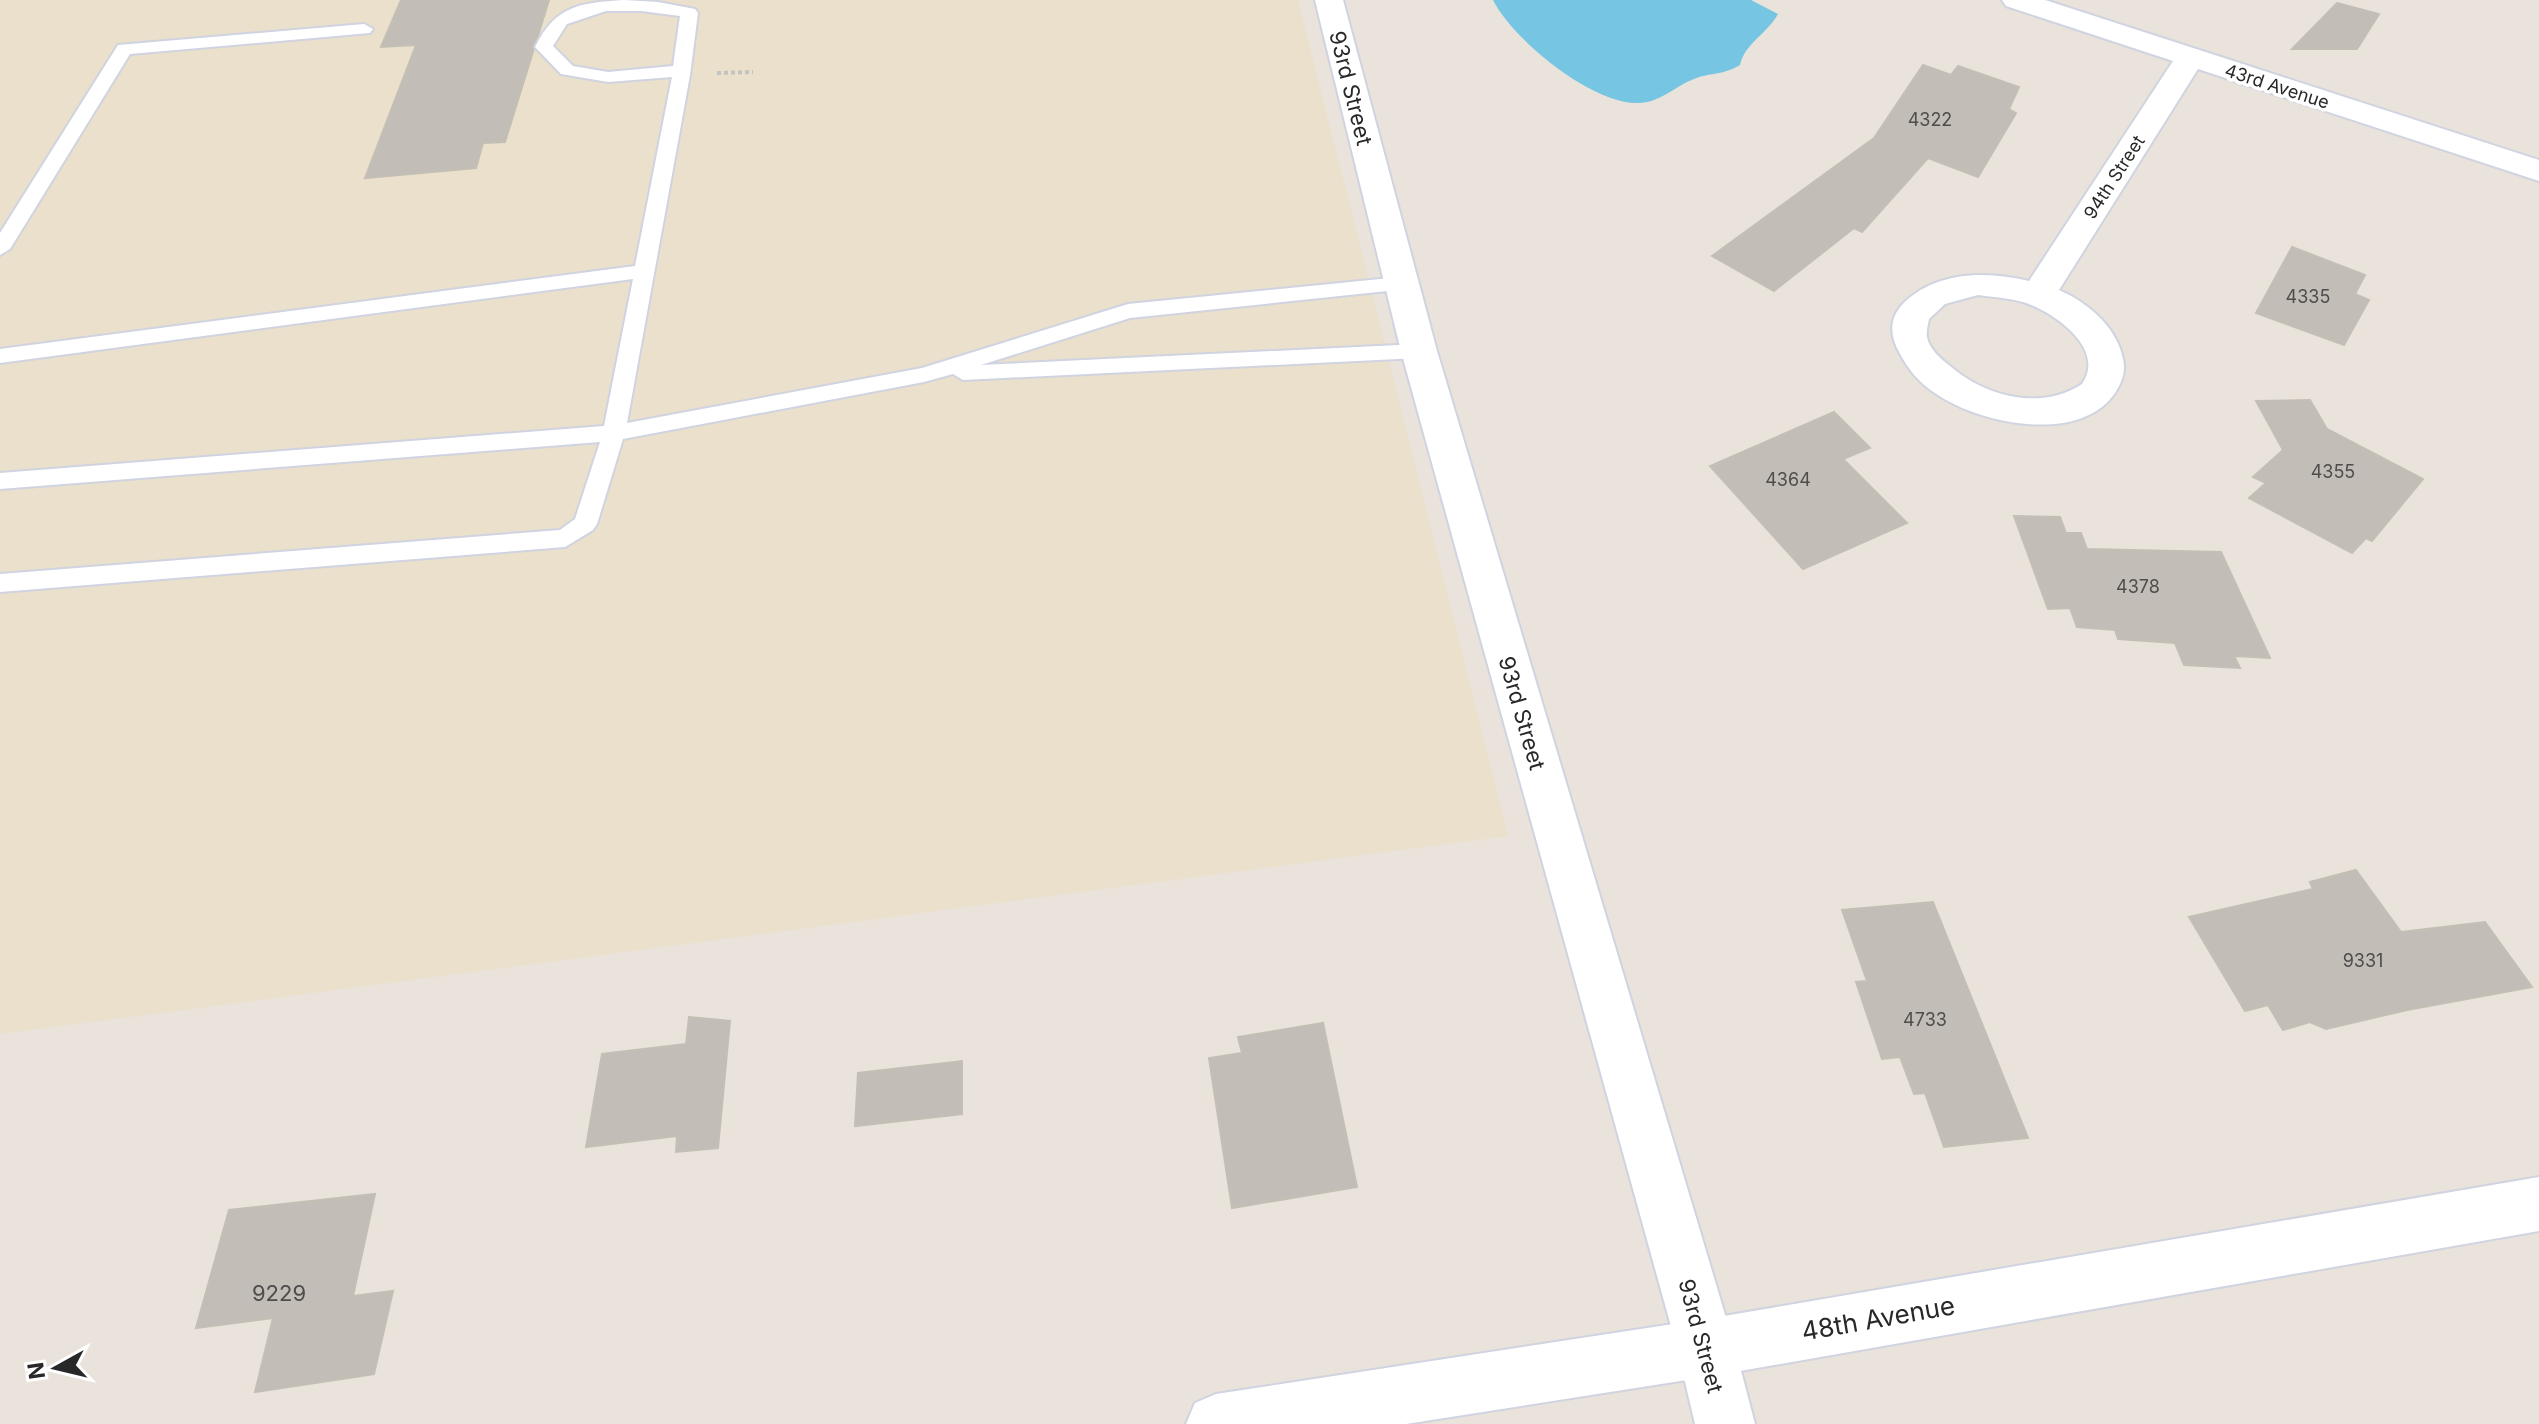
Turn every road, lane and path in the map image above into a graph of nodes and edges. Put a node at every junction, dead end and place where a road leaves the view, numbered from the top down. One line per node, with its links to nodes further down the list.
1 (1329, 0): 9 (street, 93rd Street)
2 (2016, 0): 4 (street, 43rd Avenue)
3 (364, 29): 7 (lane)
4 (2190, 58): 6 (street, 43rd Avenue); 10 (street, 94th Street)
5 (681, 71): 5 (lane); 8 (lane)
6 (2539, 171)
7 (0, 249)
8 (644, 271): 12 (lane); 14 (lane)
9 (1400, 284): 11 (street, 93rd Street); 13 (lane)
10 (2038, 295): 10 (street)
11 (1419, 351): 13 (lane); 18 (street, 93rd Street)
12 (0, 356)
13 (924, 375): 14 (lane)
14 (614, 433): 15 (lane); 16 (lane)
15 (0, 481)
16 (0, 583)
17 (2539, 1204): 18 (street, 48th Avenue)
18 (1706, 1348): 19 (street, 48th Avenue); 20 (street, 93rd Street)
19 (1216, 1424)
20 (1725, 1424)

